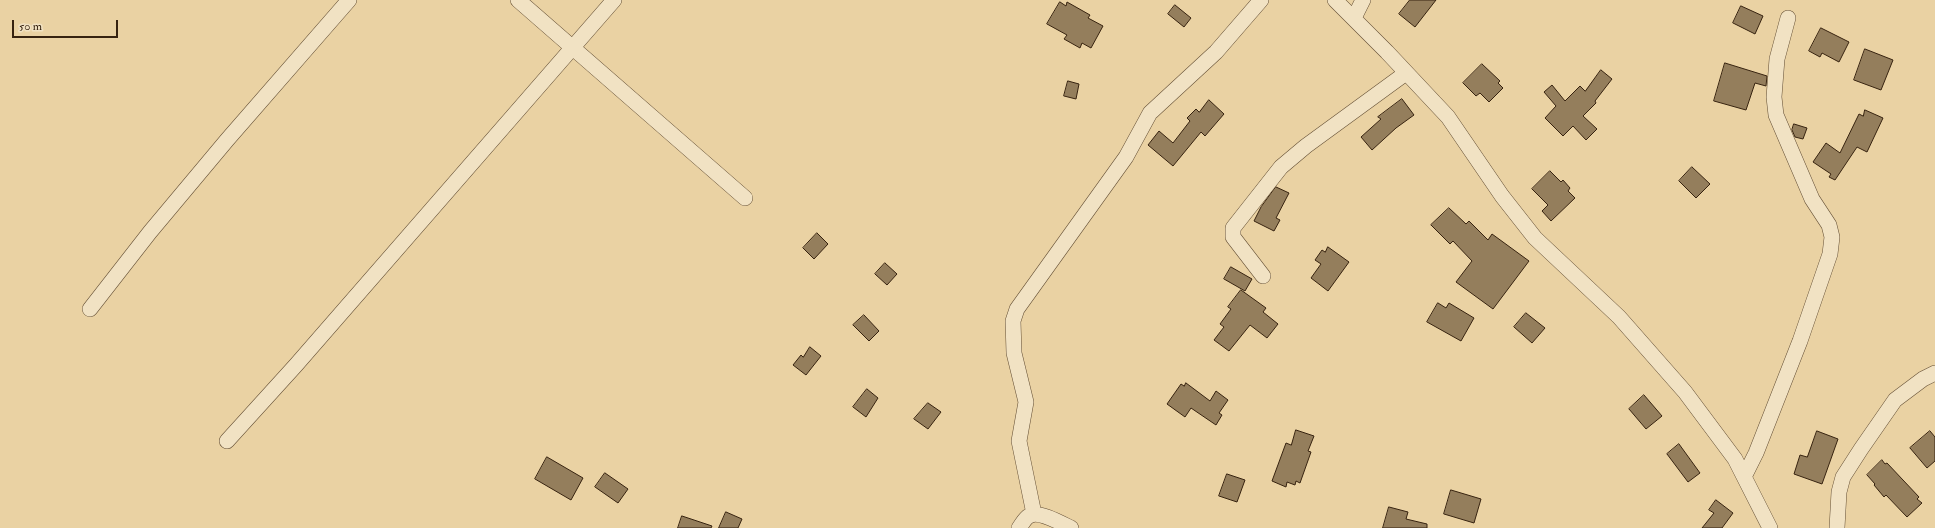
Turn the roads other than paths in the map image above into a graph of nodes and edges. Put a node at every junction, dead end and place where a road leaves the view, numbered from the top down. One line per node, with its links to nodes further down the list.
1 (349, 0): 13 (street)
2 (518, 0): 9 (street)
3 (614, 0): 9 (street)
4 (1261, 0): 17 (street)
5 (1335, 0): 7 (street)
6 (1363, 0): 7 (street)
7 (1354, 18): 10 (street)
8 (1788, 18): 16 (street)
9 (573, 46): 11 (street); 15 (street)
10 (1406, 73): 12 (street); 16 (street)
11 (745, 198)
12 (1263, 276)
13 (90, 309)
14 (1935, 373): 21 (street)
15 (227, 441)
16 (1745, 475): 20 (street)
17 (1034, 514): 18 (street); 19 (street)
18 (1019, 528)
19 (1070, 528)
20 (1770, 528)
21 (1837, 528)

